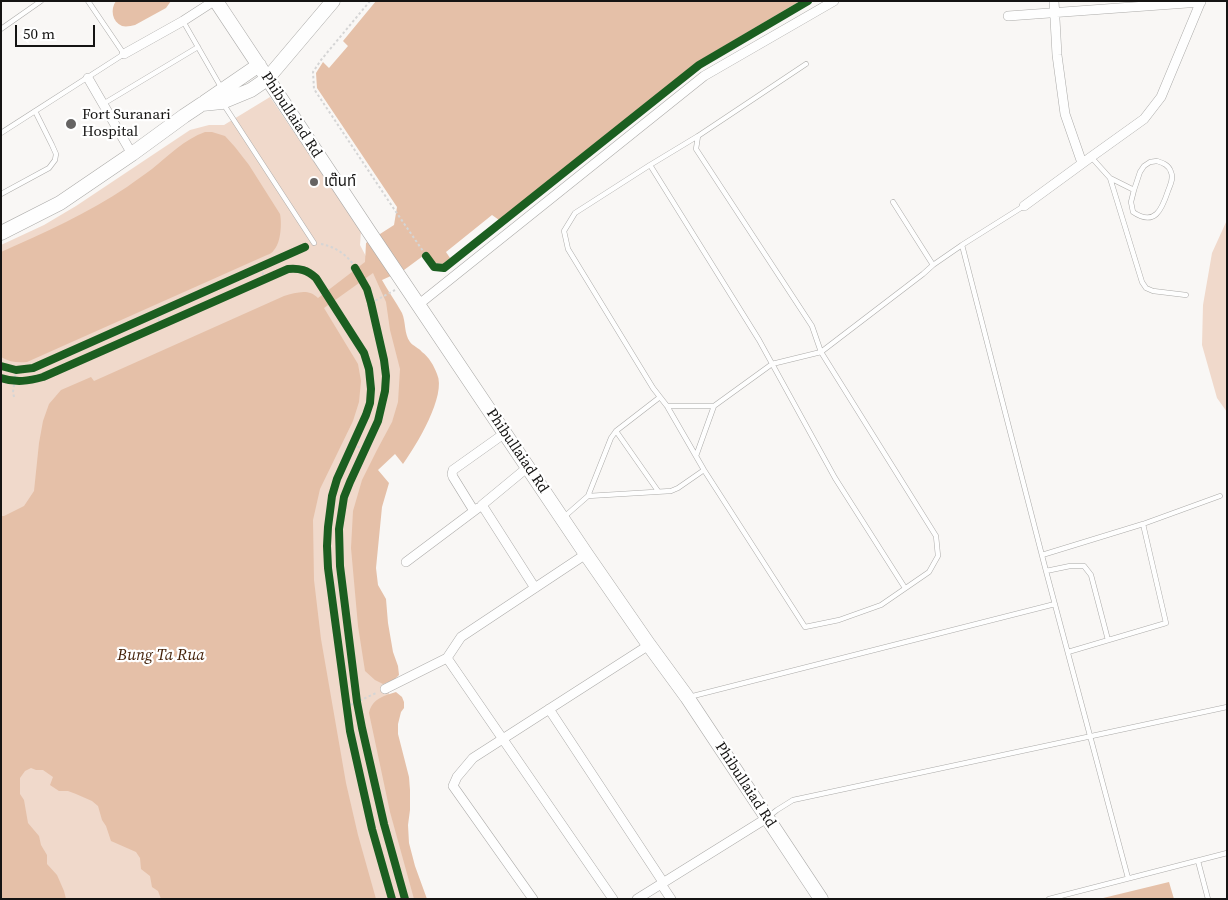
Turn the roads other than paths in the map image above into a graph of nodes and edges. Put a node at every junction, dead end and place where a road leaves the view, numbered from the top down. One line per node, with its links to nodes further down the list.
1 (41, 1): 11 (lane)
2 (88, 1): 13 (lane)
3 (215, 1): 10 (street); 15 (street, Phibullaiad Rd)
4 (834, 1): 37 (street)
5 (1054, 1): 8 (street)
6 (331, 2): 17 (street)
7 (1201, 2): 8 (street); 24 (street)
8 (1054, 13): 9 (street); 25 (street)
9 (1008, 16)
10 (183, 21): 12 (lane); 13 (street)
11 (1, 29)
12 (198, 47): 18 (lane); 19 (lane)
13 (124, 54): 16 (lane)
14 (806, 64): 22 (lane)
15 (259, 65): 17 (street, Phibullaiad Rd); 18 (street)
16 (88, 78): 19 (street); 20 (lane)
17 (267, 78): 18 (street); 37 (street, Phibullaiad Rd)
18 (222, 96): 23 (street); 33 (lane)
19 (103, 104): 23 (street)
20 (35, 111): 21 (lane); 29 (lane)
21 (1, 133)
22 (698, 136): 26 (lane); 38 (lane)
23 (132, 154): 32 (street)
24 (1091, 156): 25 (street); 27 (lane)
25 (1082, 163): 31 (street)
26 (650, 165): 39 (lane); 40 (lane)
27 (1110, 178): 28 (lane); 36 (lane)
28 (1134, 190): 28 (lane)
29 (1, 194)
30 (893, 202): 35 (lane)
31 (1024, 206): 34 (lane)
32 (1, 233)
33 (314, 243)
34 (962, 246): 35 (lane); 56 (lane)
35 (933, 266): 38 (lane)
36 (1186, 295)
37 (418, 305): 44 (street, Phibullaiad Rd)
38 (821, 352): 39 (lane); 60 (lane)
39 (772, 364): 42 (lane); 60 (lane)
40 (660, 397): 41 (lane); 43 (lane)
41 (667, 406): 42 (lane); 45 (lane)
42 (714, 406): 45 (lane)
43 (616, 431): 48 (lane); 49 (lane)
44 (505, 433): 46 (street, Phibullaiad Rd); 52 (street)
45 (696, 456): 47 (lane)
46 (528, 467): 51 (street); 53 (street, Phibullaiad Rd)
47 (704, 470): 48 (lane); 60 (lane)
48 (658, 492): 49 (lane)
49 (588, 496): 53 (lane)
50 (1220, 496): 54 (lane)
51 (482, 504): 52 (street); 59 (street)
52 (474, 511): 57 (street)
53 (563, 518): 55 (street, Phibullaiad Rd)
54 (1143, 524): 56 (lane); 62 (lane)
55 (586, 554): 59 (street); 63 (street, Phibullaiad Rd)
56 (1042, 555): 58 (lane)
57 (406, 562)
58 (1046, 570): 61 (lane); 62 (lane)
59 (535, 588): 65 (street)
60 (906, 588)
61 (1055, 604): 64 (lane); 67 (lane)
62 (1108, 640): 64 (lane)
63 (649, 645): 67 (street, Phibullaiad Rd); 69 (street)
64 (1068, 652): 70 (lane)
65 (447, 658): 66 (street); 71 (street)
66 (385, 689)
67 (687, 697): 72 (street, Phibullaiad Rd)
68 (1227, 707): 70 (lane)
69 (549, 709): 71 (street); 76 (street)
70 (1090, 736): 72 (lane); 75 (lane)
71 (502, 739): 78 (street); 79 (street)
72 (767, 818): 76 (street); 77 (street, Phibullaiad Rd)
73 (1227, 853): 74 (lane)
74 (1198, 861): 75 (lane); 83 (lane)
75 (1128, 878): 82 (lane)
76 (662, 883): 80 (street); 81 (street)
77 (819, 898)
78 (532, 899)
79 (613, 899)
80 (637, 899)
81 (671, 899)
82 (1049, 899)
83 (1208, 899)

